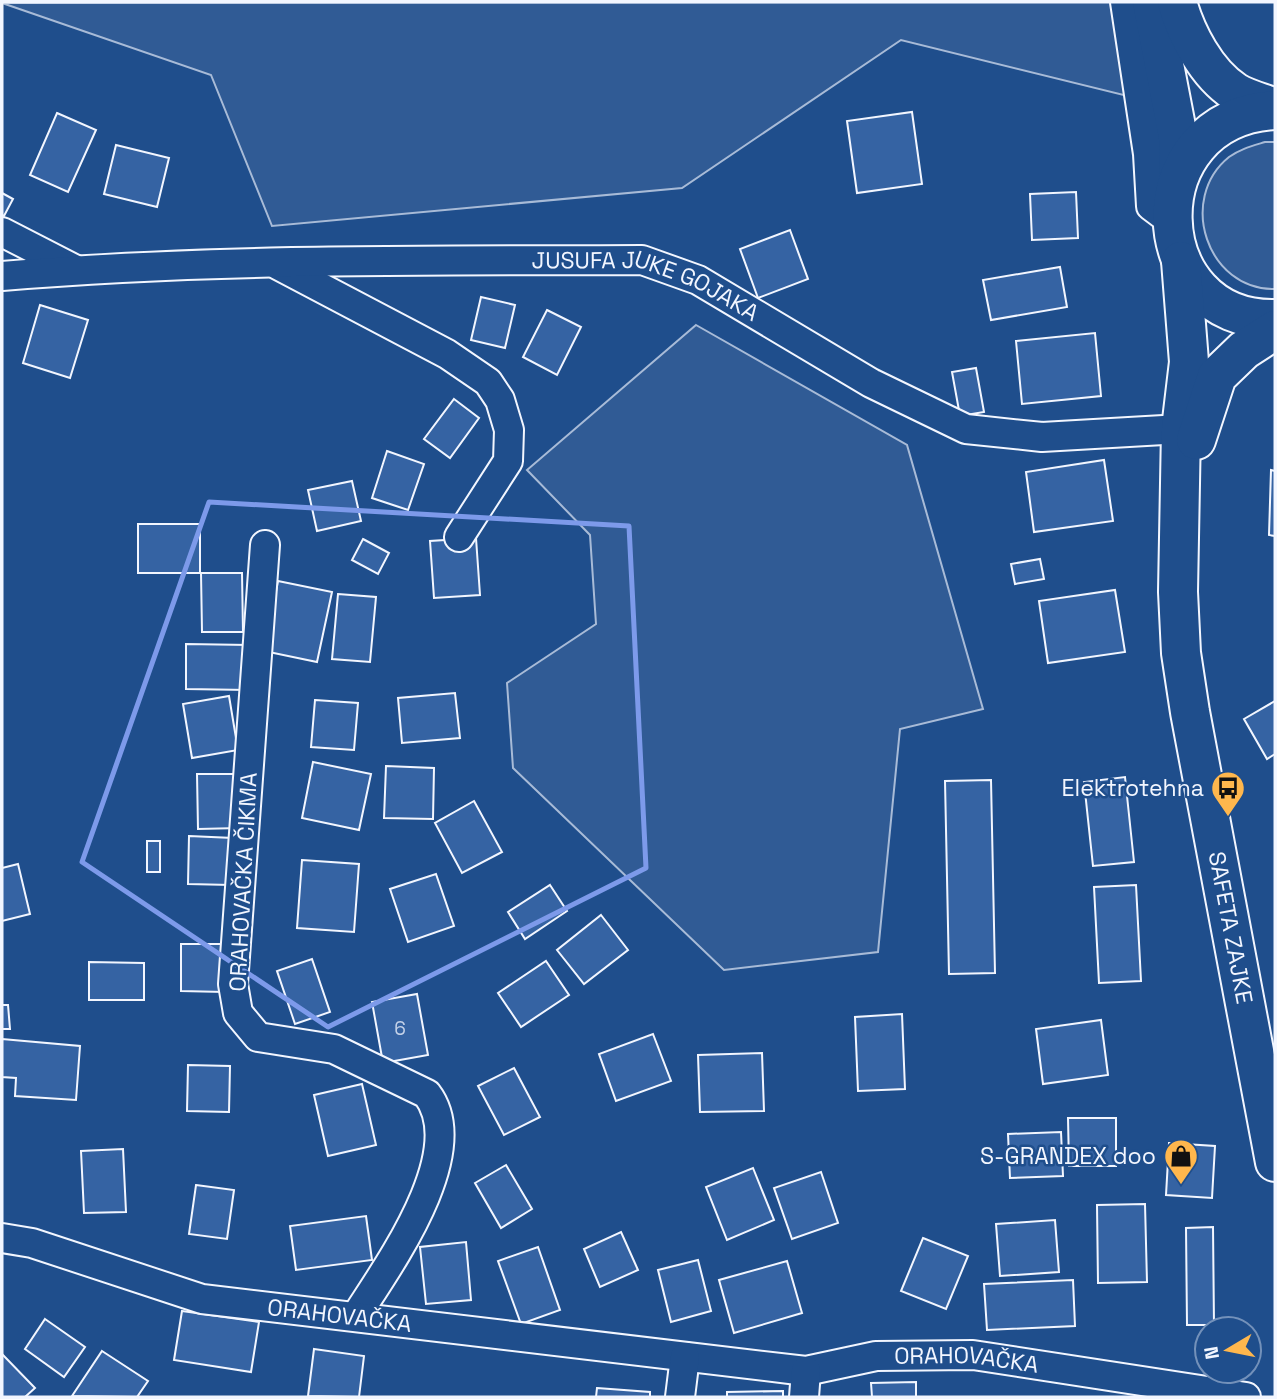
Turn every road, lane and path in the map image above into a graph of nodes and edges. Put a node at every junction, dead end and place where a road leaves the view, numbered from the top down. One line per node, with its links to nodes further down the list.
1 (1125, 2): 6 (street)
2 (1152, 2): 5 (main road, SAFETA ZAJKE)
3 (1177, 2): 4 (main road, SAFETA ZAJKE)
4 (1275, 109): 5 (main road, SAFETA ZAJKE)
5 (1179, 175): 6 (main road, SAFETA ZAJKE)
6 (1171, 221): 8 (main road, SAFETA ZAJKE)
7 (2, 232): 10 (street, JUSUFA JUKE GOJAKA)
8 (1181, 261): 12 (main road, SAFETA ZAJKE); 14 (main road, SAFETA ZAJKE)
9 (275, 264): 10 (street, JUSUFA JUKE GOJAKA); 14 (street, JUSUFA JUKE GOJAKA); 16 (street)
10 (76, 270): 11 (street, JUSUFA JUKE GOJAKA)
11 (2, 276)
12 (1275, 319)
13 (1275, 330): 15 (main road, SAFETA ZAJKE)
14 (1181, 429): 15 (main road, SAFETA ZAJKE)
15 (1181, 485): 18 (main road, SAFETA ZAJKE)
16 (459, 537)
17 (265, 545): 20 (street, ORAHOVAČKA ČIKMA)
18 (1275, 1162)
19 (2, 1238): 20 (street, ORAHOVAČKA)
20 (356, 1316): 21 (street, ORAHOVAČKA)
21 (685, 1357): 22 (street, ORAHOVAČKA); 23 (street)
22 (805, 1384): 24 (street, ORAHOVAČKA)
23 (680, 1397)
24 (1246, 1397)

